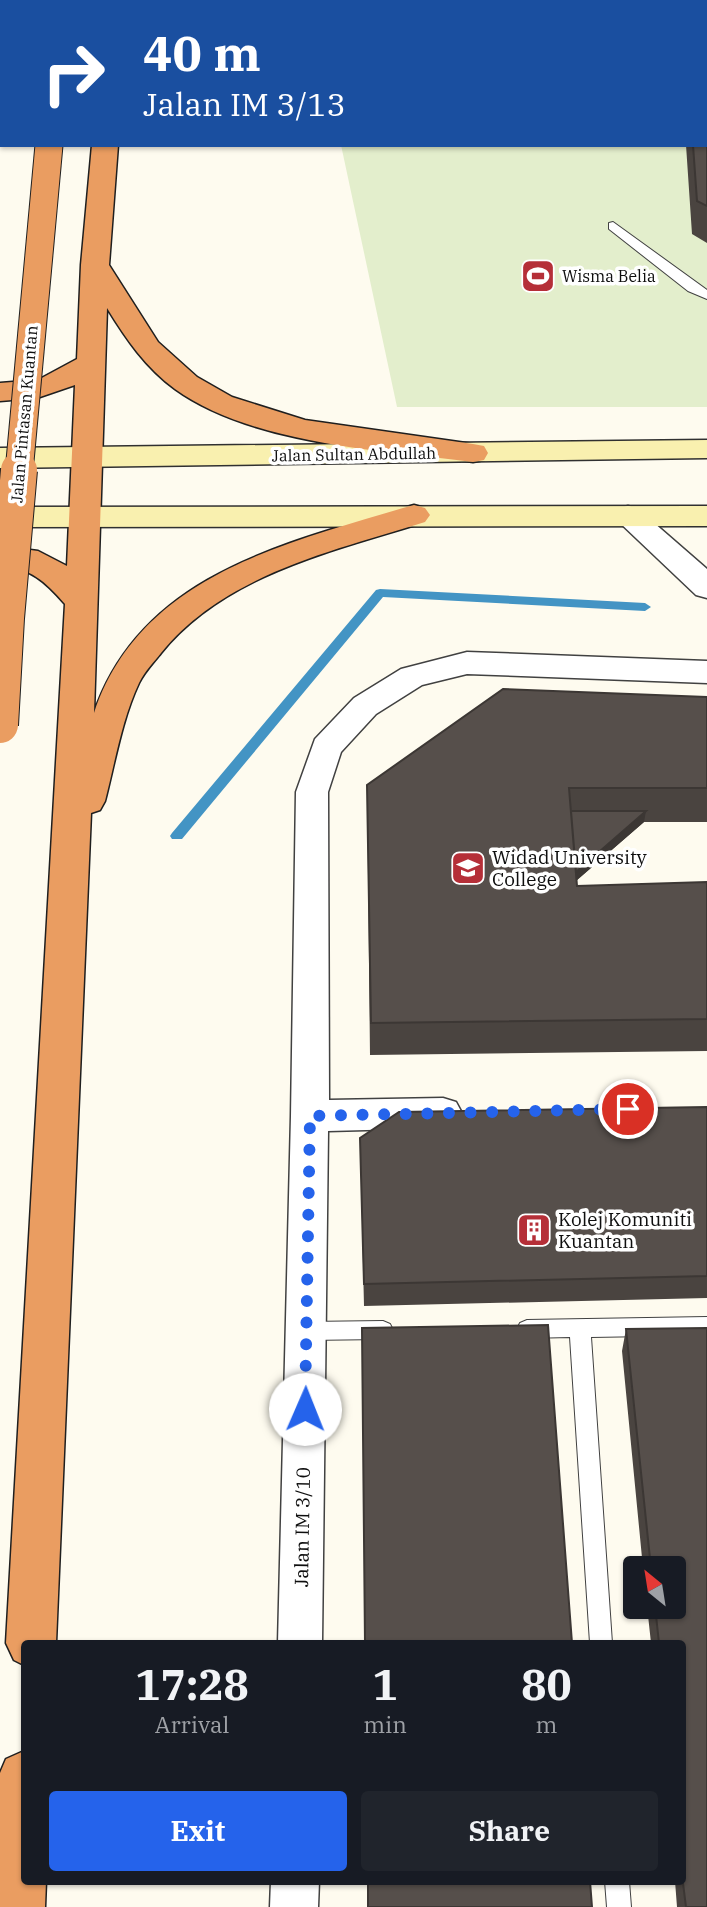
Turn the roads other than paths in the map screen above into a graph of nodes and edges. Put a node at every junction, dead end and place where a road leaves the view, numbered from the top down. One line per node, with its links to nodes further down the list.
1 (49, 147): 21 (highway, Jalan Pintasan Kuantan, bridge)
2 (105, 147): 4 (highway)
3 (613, 226): 5 (lane)
4 (95, 265): 6 (highway); 9 (highway)
5 (707, 295)
6 (91, 362): 7 (highway); 10 (highway)
7 (0, 392)
8 (707, 449): 9 (main road, Jalan Sultan Abdullah)
9 (473, 453): 10 (main road, Jalan Sultan Abdullah)
10 (87, 457): 11 (main road, Jalan Sultan Abdullah); 14 (highway)
11 (0, 458)
12 (414, 515): 13 (main road); 14 (main road); 22 (highway)
13 (628, 515): 15 (main road); 18 (street)
14 (85, 516): 16 (main road); 19 (highway)
15 (707, 516)
16 (0, 517)
17 (0, 556): 19 (highway)
18 (707, 588)
19 (81, 602): 22 (highway)
20 (707, 672): 24 (street, Jalan IM 3/10)
21 (0, 725)
22 (71, 854): 30 (highway)
23 (474, 1112): 24 (street)
24 (310, 1116): 29 (street, Jalan IM 3/10)
25 (707, 1326): 26 (lane)
26 (580, 1328): 27 (lane); 32 (lane)
27 (511, 1329)
28 (402, 1330): 29 (lane)
29 (306, 1331): 31 (street, Jalan IM 3/10)
30 (31, 1640)
31 (300, 1640)
32 (601, 1640)
33 (21, 1842): 36 (highway)
34 (295, 1885): 37 (street)
35 (617, 1885): 38 (lane)
36 (18, 1907)
37 (294, 1907)
38 (619, 1907)

